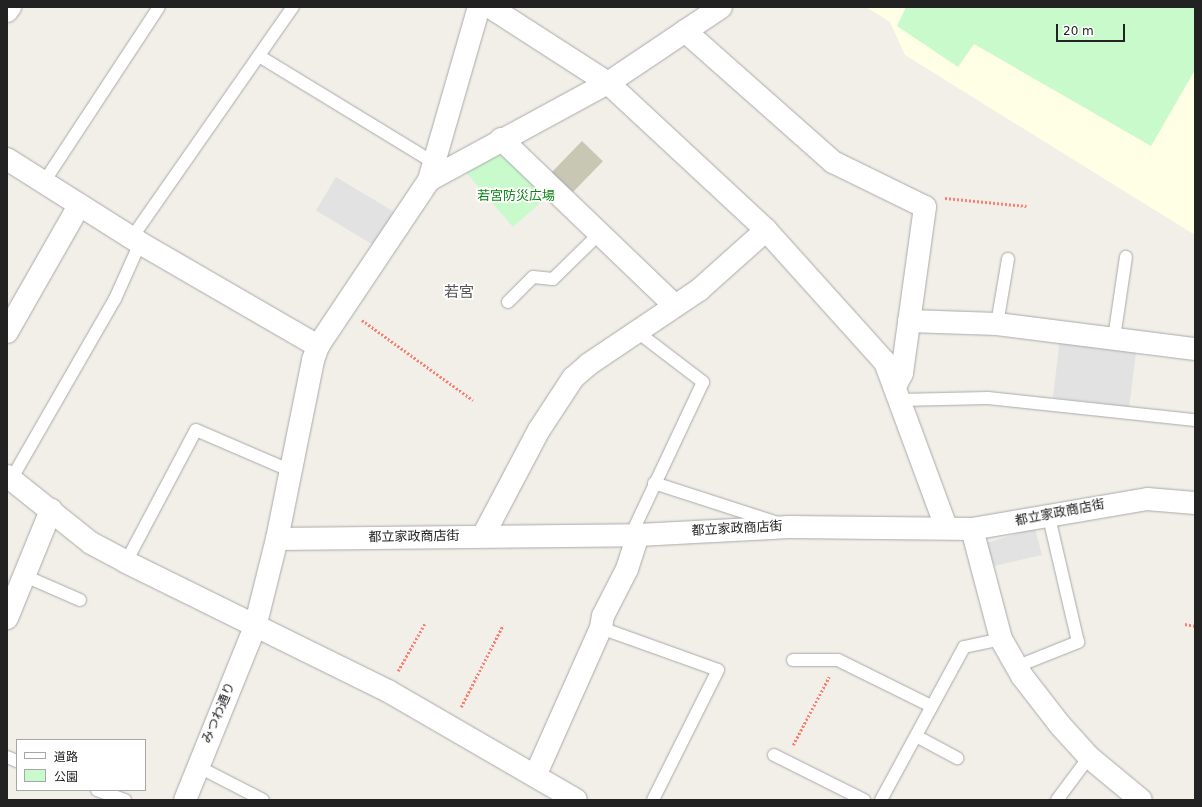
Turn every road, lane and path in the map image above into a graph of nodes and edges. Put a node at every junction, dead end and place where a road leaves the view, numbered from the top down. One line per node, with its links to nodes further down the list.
1 (10, 7): 7 (street)
2 (159, 7): 14 (lane)
3 (294, 7): 9 (lane)
4 (478, 7): 13 (street)
5 (490, 7): 10 (street)
6 (708, 10): 8 (street)
7 (7, 11)
8 (685, 31): 10 (street); 16 (street)
9 (259, 56): 13 (lane); 20 (lane)
10 (608, 83): 11 (street); 18 (street)
11 (501, 139): 13 (street); 19 (street)
12 (7, 160): 14 (street)
13 (431, 172): 25 (street, みつわ通り)
14 (44, 182): 15 (street)
15 (79, 206): 20 (street); 29 (street)
16 (922, 206): 17 (path); 26 (street)
17 (1027, 206)
18 (766, 230): 24 (street); 33 (street)
19 (599, 234): 23 (lane); 24 (street)
20 (136, 240): 31 (street); 37 (lane)
21 (1126, 257): 30 (lane)
22 (1008, 259): 27 (lane)
23 (508, 302)
24 (675, 306): 28 (street)
25 (345, 308): 31 (street, みつわ通り); 34 (path)
26 (909, 321): 27 (street); 33 (street)
27 (997, 324): 30 (street)
28 (636, 331): 38 (lane); 46 (street)
29 (7, 332)
30 (1114, 338): 32 (street)
31 (318, 346): 36 (street, みつわ通り)
32 (1195, 349)
33 (897, 393): 35 (lane); 43 (street)
34 (474, 400)
35 (1195, 420)
36 (291, 471): 47 (street, みつわ通り); 48 (lane)
37 (10, 477): 40 (street)
38 (654, 483): 42 (lane); 45 (lane)
39 (1195, 503): 41 (street, 都立家政商店街)
40 (51, 510): 48 (street); 49 (street)
41 (1049, 516): 44 (street, 都立家政商店街); 61 (lane)
42 (790, 527): 43 (street, 都立家政商店街); 45 (street, 都立家政商店街)
43 (946, 527): 44 (street, 都立家政商店街)
44 (972, 529): 58 (street)
45 (635, 535): 46 (street, 都立家政商店街); 57 (street)
46 (483, 536): 47 (street, 都立家政商店街)
47 (277, 539): 56 (street, みつわ通り)
48 (126, 562): 56 (street)
49 (25, 576): 50 (lane); 51 (street)
50 (80, 600)
51 (7, 618)
52 (425, 623): 62 (path)
53 (1185, 624): 55 (path)
54 (503, 625): 64 (path)
55 (1195, 626)
56 (255, 627): 62 (street); 69 (street, みつわ通り)
57 (601, 628): 70 (street); 76 (lane)
58 (1001, 639): 61 (street); 63 (lane)
59 (793, 660): 60 (lane)
60 (838, 660): 63 (lane); 67 (path)
61 (1018, 666): 66 (street)
62 (388, 691): 64 (street)
63 (931, 706): 65 (lane)
64 (450, 729): 70 (street)
65 (916, 736): 68 (lane); 78 (lane)
66 (1089, 757): 79 (lane); 80 (street)
67 (780, 758): 77 (lane)
68 (957, 758)
69 (197, 766): 73 (street, みつわ通り); 74 (lane)
70 (536, 776): 75 (street)
71 (100, 791): 72 (lane)
72 (125, 800)
73 (185, 800)
74 (263, 800)
75 (574, 800)
76 (653, 800)
77 (864, 800)
78 (880, 800)
79 (1057, 800)
80 (1141, 800)

